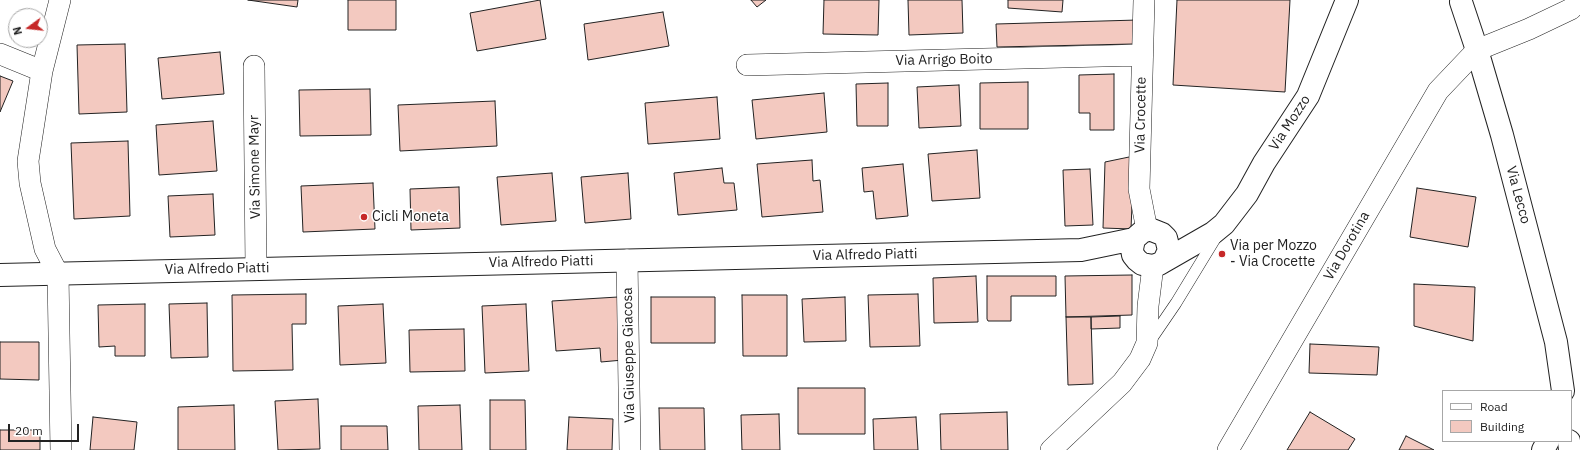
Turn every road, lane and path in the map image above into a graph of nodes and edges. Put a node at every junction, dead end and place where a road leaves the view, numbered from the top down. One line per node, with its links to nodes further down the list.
1 (60, 0): 11 (street)
2 (1144, 0): 8 (street, Via Crocette)
3 (1347, 0): 12 (main road, Via Mozzo)
4 (1579, 0): 6 (street)
5 (1460, 2): 6 (main road, Via Lecco)
6 (1477, 50): 21 (main road, Via Lecco); 25 (street, Via Dorotina)
7 (0, 54): 11 (street)
8 (1142, 55): 9 (street, Via Arrigo Boito); 13 (street, Via Crocette)
9 (746, 65)
10 (254, 66): 17 (street, Via Simone Mayr)
11 (42, 71): 18 (street)
12 (1218, 229): 13 (main road); 16 (main road, Via Mozzo); 20 (lane)
13 (1147, 234): 14 (main road, Via Alfredo Piatti); 16 (main road); 16 (main road)
14 (1081, 250): 15 (main road, Via Alfredo Piatti); 16 (main road, Via Alfredo Piatti)
15 (627, 260): 17 (main road, Via Alfredo Piatti); 23 (street, Via Giuseppe Giacosa)
16 (1150, 264): 20 (street)
17 (256, 268): 18 (main road, Via Alfredo Piatti)
18 (58, 274): 19 (main road, Via Alfredo Piatti); 22 (street)
19 (0, 275)
20 (1144, 350): 24 (street)
21 (1563, 390)
22 (61, 450)
23 (630, 450)
24 (1051, 450)
25 (1228, 450)

